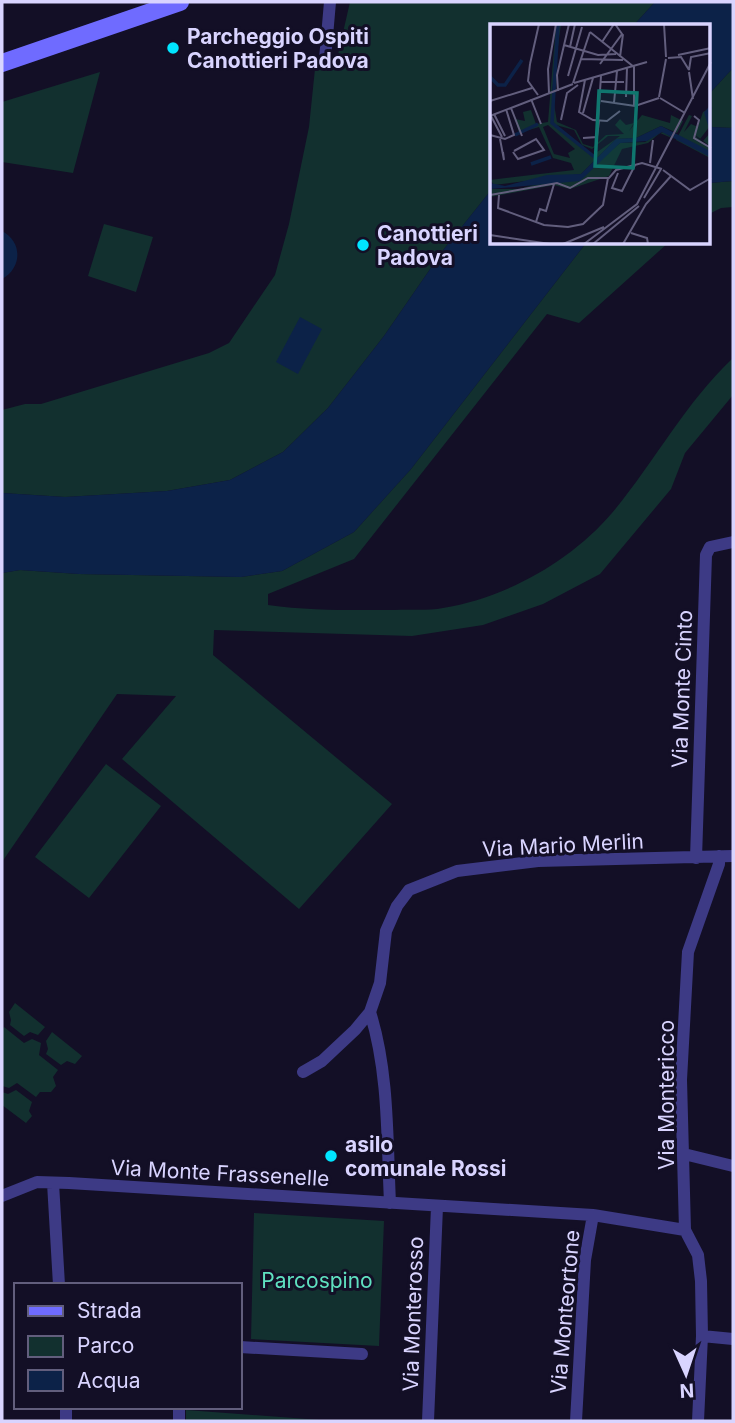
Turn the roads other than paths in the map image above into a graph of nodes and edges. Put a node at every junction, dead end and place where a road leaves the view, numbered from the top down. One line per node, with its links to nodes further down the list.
1 (180, 2): 4 (street)
2 (330, 2): 5 (street)
3 (2, 48): 4 (street)
4 (23, 56): 6 (street)
5 (325, 59)
6 (2, 63)
7 (733, 542): 10 (street, Via Monte Cinto)
8 (719, 856): 9 (street, Via Mario Merlin); 10 (street, Via Mario Merlin); 13 (street, Via Montericco)
9 (733, 856)
10 (696, 858): 11 (street, Via Mario Merlin)
11 (370, 1012): 12 (street, Via Mario Merlin); 17 (street)
12 (303, 1072)
13 (684, 1154): 14 (street); 20 (street, Via Montericco)
14 (733, 1166)
15 (53, 1182): 16 (street); 17 (street, Via Monte Frassenelle); 21 (street)
16 (2, 1196)
17 (390, 1203): 18 (street, Via Monte Frassenelle)
18 (437, 1208): 19 (street, Via Monte Frassenelle); 26 (street, Via Monterosso)
19 (593, 1215): 20 (street, Via Monteortone); 27 (street, Via Monteortone)
20 (685, 1230): 22 (street, Via Montericco)
21 (59, 1283)
22 (702, 1336): 23 (street); 28 (street, Via Montericco)
23 (733, 1339)
24 (242, 1347): 25 (street)
25 (362, 1354)
26 (428, 1421)
27 (576, 1421)
28 (698, 1421)

